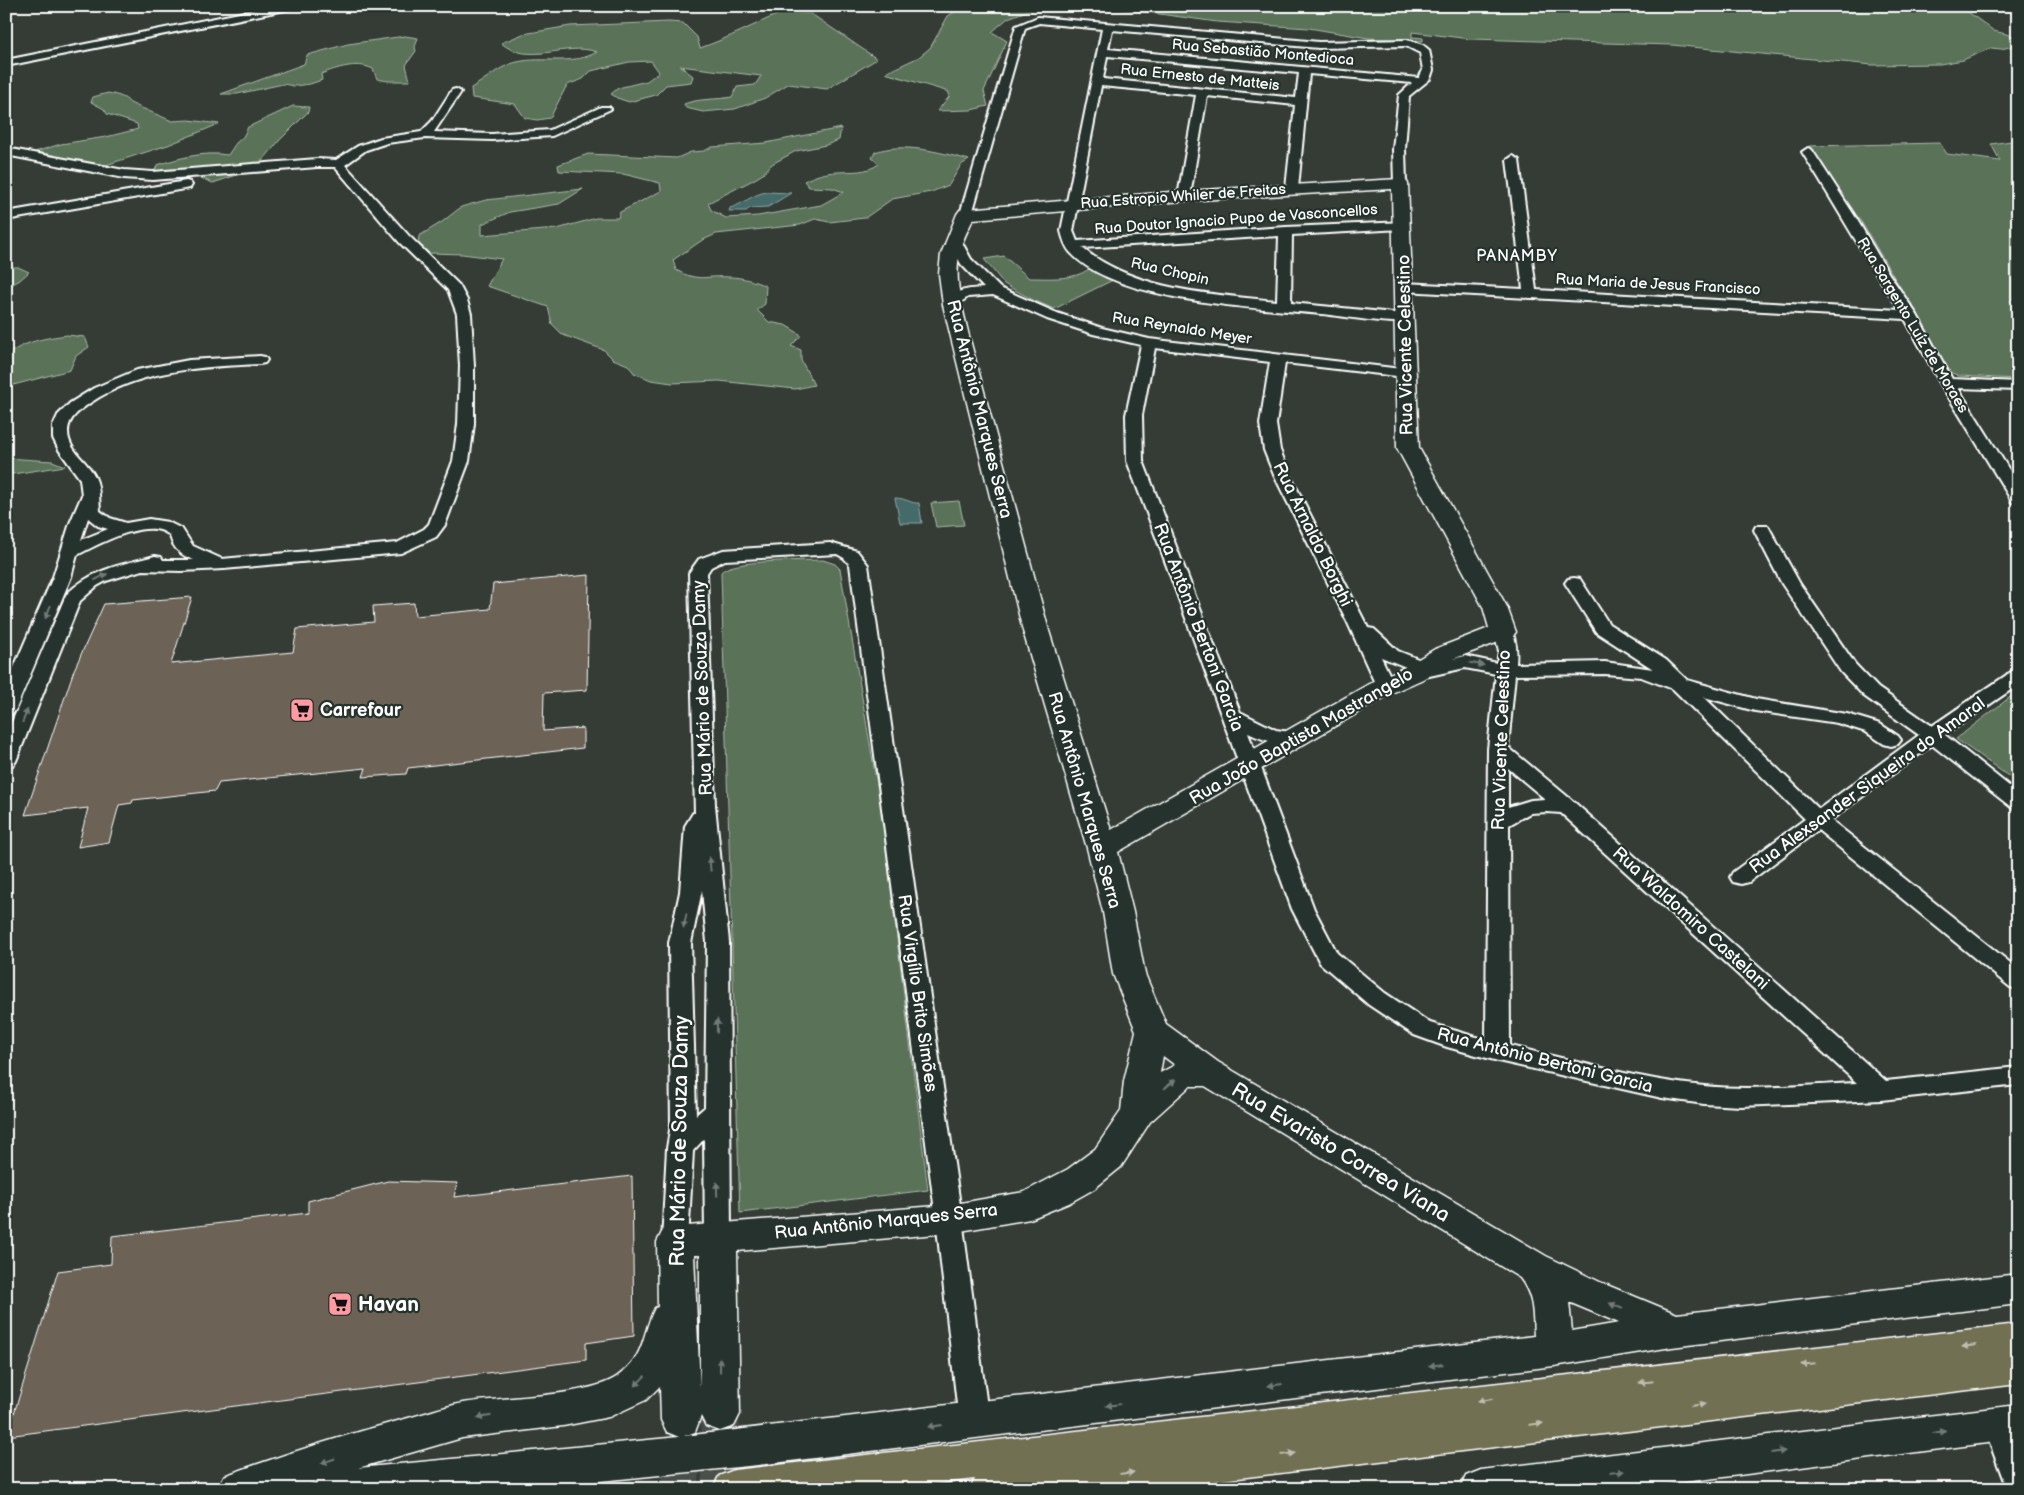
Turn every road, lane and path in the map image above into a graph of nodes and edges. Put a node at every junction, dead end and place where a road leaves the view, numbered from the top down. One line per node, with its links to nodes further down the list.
1 (290, 6): 4 (street)
2 (1108, 25): 3 (street); 6 (street, Rua Vicente Celestino); 22 (street, Rua Antônio Marques Serra)
3 (1102, 52): 5 (street, Rua Sebastião Montedioca); 7 (street)
4 (6, 63)
5 (1304, 72): 6 (street, Rua Sebastião Montedioca); 10 (street)
6 (1420, 81): 18 (street, Rua Vicente Celestino)
7 (1096, 82): 9 (street, Rua Ernesto de Matteis); 21 (street)
8 (456, 92): 12 (street)
9 (1202, 92): 10 (street, Rua Ernesto de Matteis); 20 (street)
10 (1301, 102): 19 (street)
11 (605, 109): 12 (street)
12 (425, 135): 16 (street)
13 (6, 151): 17 (street)
14 (1808, 152): 33 (street, Rua Sargento Luíz de Moraes)
15 (1513, 160): 30 (street)
16 (338, 164): 17 (street); 48 (street)
17 (272, 168): 23 (street)
18 (1400, 184): 19 (street, Rua Estropio Whiler de Freitas); 24 (street, Rua Vicente Celestino)
19 (1292, 188): 20 (street, Rua Estropio Whiler de Freitas)
20 (1184, 196): 21 (street, Rua Estropio Whiler de Freitas)
21 (1072, 203): 22 (street, Rua Estropio Whiler de Freitas); 27 (street)
22 (966, 214): 26 (street, Rua Antônio Marques Serra)
23 (6, 216)
24 (1402, 225): 25 (street, Rua Doutor Ignacio Pupo de Vasconcellos); 28 (street, Rua Vicente Celestino)
25 (1286, 232): 27 (street, Rua Doutor Ignacio Pupo de Vasconcellos); 32 (street)
26 (955, 242): 29 (street, Rua Reynaldo Meyer); 31 (street, Rua Antônio Marques Serra)
27 (1072, 245): 32 (street, Rua Chopin)
28 (1404, 287): 30 (street, Rua Maria de Jesus Francisco); 34 (street, Rua Vicente Celestino)
29 (995, 291): 31 (street); 35 (street, Rua Reynaldo Meyer)
30 (1530, 293): 33 (street, Rua Maria de Jesus Francisco)
31 (952, 302): 72 (street, Rua Antônio Marques Serra)
32 (1284, 306): 34 (street, Rua Chopin)
33 (1910, 315): 39 (street, Rua Sargento Luíz de Moraes)
34 (1404, 318): 38 (street, Rua Vicente Celestino)
35 (1149, 343): 36 (street, Rua Reynaldo Meyer); 60 (street, Rua Antônio Bertoni Garcia)
36 (1278, 359): 38 (street, Rua Reynaldo Meyer); 51 (street, Rua Arnaldo Borghi)
37 (260, 360): 41 (street)
38 (1405, 374): 52 (street, Rua Vicente Celestino)
39 (1947, 383): 40 (street); 42 (street, Rua Sargento Luíz de Moraes)
40 (2018, 386)
41 (90, 496): 43 (street); 46 (street)
42 (2018, 498)
43 (124, 528): 45 (street); 46 (street)
44 (1762, 530): 61 (street)
45 (181, 543): 48 (street); 49 (street)
46 (69, 552): 55 (street, one-way to 55)
47 (723, 555): 68 (street, Rua Mário de Souza Damy); 83 (street, Rua Virgílio Brito Simões)
48 (224, 564): 49 (street)
49 (142, 565): 65 (street, one-way to 49)
50 (1574, 582): 57 (street)
51 (1356, 621): 53 (street, Rua Arnaldo Borghi); 58 (street, Rua Arnaldo Borghi)
52 (1503, 632): 53 (street, Rua João Baptista Mastrangelo); 54 (street, Rua Vicente Celestino)
53 (1418, 670): 54 (street, one-way to 54); 58 (street, Rua João Baptista Mastrangelo)
54 (1506, 670): 57 (street); 64 (street, Rua Vicente Celestino)
55 (13, 676): 59 (street)
56 (2018, 676): 61 (street, Rua Alexsander Siqueira do Amaral)
57 (1678, 684): 63 (street); 70 (street)
58 (1385, 686): 62 (street, Rua João Baptista Mastrangelo)
59 (6, 709)
60 (1232, 716): 62 (street); 66 (street, Rua Antônio Bertoni Garcia)
61 (1932, 735): 67 (street); 70 (street, Rua Alexsander Siqueira do Amaral)
62 (1297, 738): 66 (street, Rua João Baptista Mastrangelo)
63 (1891, 740)
64 (1498, 749): 69 (street, Rua Waldomiro Castelani); 71 (street, Rua Vicente Celestino)
65 (6, 761)
66 (1250, 765): 72 (street, Rua João Baptista Mastrangelo); 76 (street, Rua Antônio Bertoni Garcia)
67 (2018, 803)
68 (706, 805): 80 (street, Rua Mário de Souza Damy, one-way to 68); 82 (street, Rua Mário de Souza Damy, one-way to 82)
69 (1567, 807): 71 (street); 79 (street, Rua Waldomiro Castelani)
70 (1817, 819): 73 (street, Rua Alexsander Siqueira do Amaral); 74 (street)
71 (1498, 823): 76 (street, Rua Vicente Celestino)
72 (1102, 848): 75 (street, Rua Antônio Marques Serra)
73 (1741, 877)
74 (2018, 981)
75 (1152, 1031): 77 (street, Rua Evaristo Correa Viana); 81 (street, Rua Antônio Marques Serra)
76 (1498, 1052): 79 (street, Rua Antônio Bertoni Garcia)
77 (1211, 1074): 81 (street, one-way to 77); 86 (street, Rua Evaristo Correa Viana)
78 (2018, 1076): 79 (street, Rua Antônio Bertoni Garcia)
79 (1881, 1091)
80 (716, 1110): 82 (street); 84 (street, Rua Mário de Souza Damy, one-way to 80)
81 (1138, 1113): 83 (street, Rua Antônio Marques Serra)
82 (680, 1148): 85 (street, Rua Mário de Souza Damy)
83 (949, 1219): 84 (street, Rua Antônio Marques Serra); 94 (street, Rua Virgílio Brito Simões)
84 (718, 1238): 85 (street, Rua Antônio Marques Serra); 92 (street, Rua Mário de Souza Damy, one-way to 84)
85 (675, 1256): 93 (street, Rua Mário de Souza Damy); 97 (street, one-way to 97)
86 (1533, 1267): 88 (street, Rua Evaristo Correa Viana, one-way to 86); 90 (street, Rua Evaristo Correa Viana)
87 (2018, 1289): 88 (street)
88 (1677, 1332): 90 (street)
89 (2018, 1340): 99 (main road, one-way to 99)
90 (1554, 1350): 94 (street, one-way to 94)
91 (2018, 1367): 100 (main road, one-way to 91)
92 (720, 1414)
93 (681, 1420)
94 (974, 1422): 98 (street, one-way to 98)
95 (2008, 1424): 96 (street); 101 (street, one-way to 95)
96 (2018, 1480)
97 (239, 1489)
98 (335, 1489)
99 (734, 1489)
100 (992, 1489)
101 (1481, 1489)

